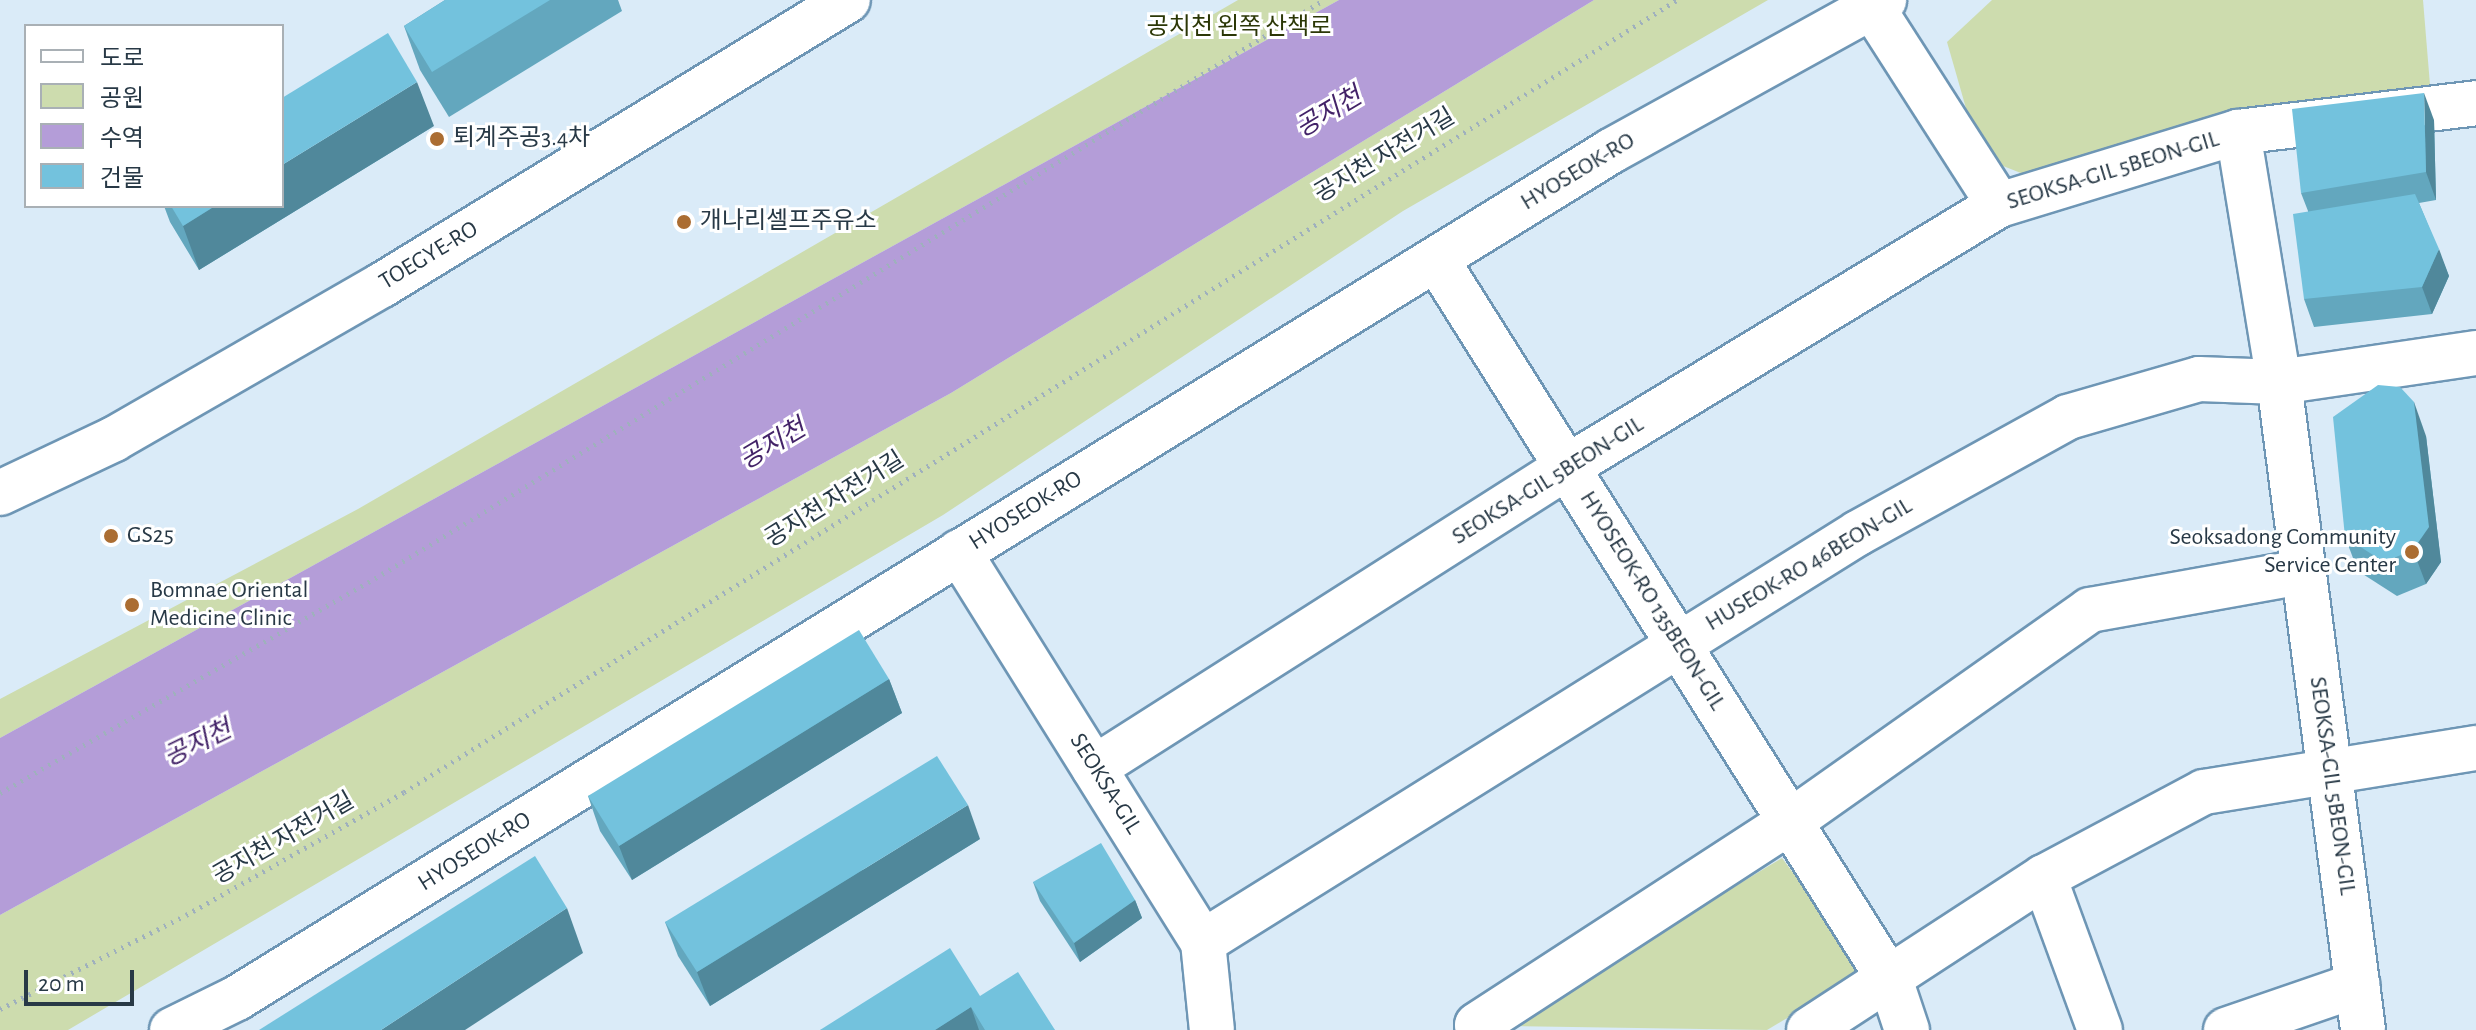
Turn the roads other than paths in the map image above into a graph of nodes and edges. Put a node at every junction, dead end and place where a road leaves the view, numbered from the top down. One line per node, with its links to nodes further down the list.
1 (848, 0): 10 (street, TOEGYE-RO)
2 (1878, 4): 5 (street); 6 (street, HYOSEOK-RO)
3 (2476, 103): 4 (street)
4 (2238, 132): 5 (street, SEOKSA-GIL 5BEON-GIL); 8 (street, SEOKSA-GIL 5BEON-GIL)
5 (1999, 205): 9 (street, SEOKSA-GIL 5BEON-GIL)
6 (1436, 259): 9 (street, HYOSEOK-RO 135BEON-GIL); 11 (street, HYOSEOK-RO)
7 (2476, 353): 8 (street, HUSEOK-RO 46BEON-GIL)
8 (2279, 382): 12 (street, SEOKSA-GIL 5BEON-GIL); 13 (street, HUSEOK-RO 46BEON-GIL)
9 (1567, 467): 13 (street, HYOSEOK-RO 135BEON-GIL); 15 (street, SEOKSA-GIL 5BEON-GIL)
10 (0, 493)
11 (959, 552): 15 (street, SEOKSA-GIL); 23 (street, HYOSEOK-RO)
12 (2302, 572): 16 (street, SEOKSA-GIL 5BEON-GIL); 17 (street)
13 (1678, 643): 17 (street, HYOSEOK-RO 135BEON-GIL); 19 (street, HUSEOK-RO 46BEON-GIL)
14 (2476, 748): 16 (street)
15 (1094, 768): 19 (street, SEOKSA-GIL)
16 (2332, 770): 18 (street); 21 (street, SEOKSA-GIL 5BEON-GIL)
17 (1791, 821): 20 (street, HYOSEOK-RO 135BEON-GIL); 22 (street)
18 (2044, 877): 20 (street); 27 (street)
19 (1203, 942): 24 (street, SEOKSA-GIL)
20 (1891, 982): 25 (street); 26 (street, HYOSEOK-RO 135BEON-GIL)
21 (2357, 985): 28 (street); 29 (street, SEOKSA-GIL 5BEON-GIL)
22 (1479, 1027)
23 (172, 1030)
24 (1212, 1030)
25 (1809, 1030)
26 (1907, 1030)
27 (2100, 1030)
28 (2226, 1030)
29 (2363, 1030)

